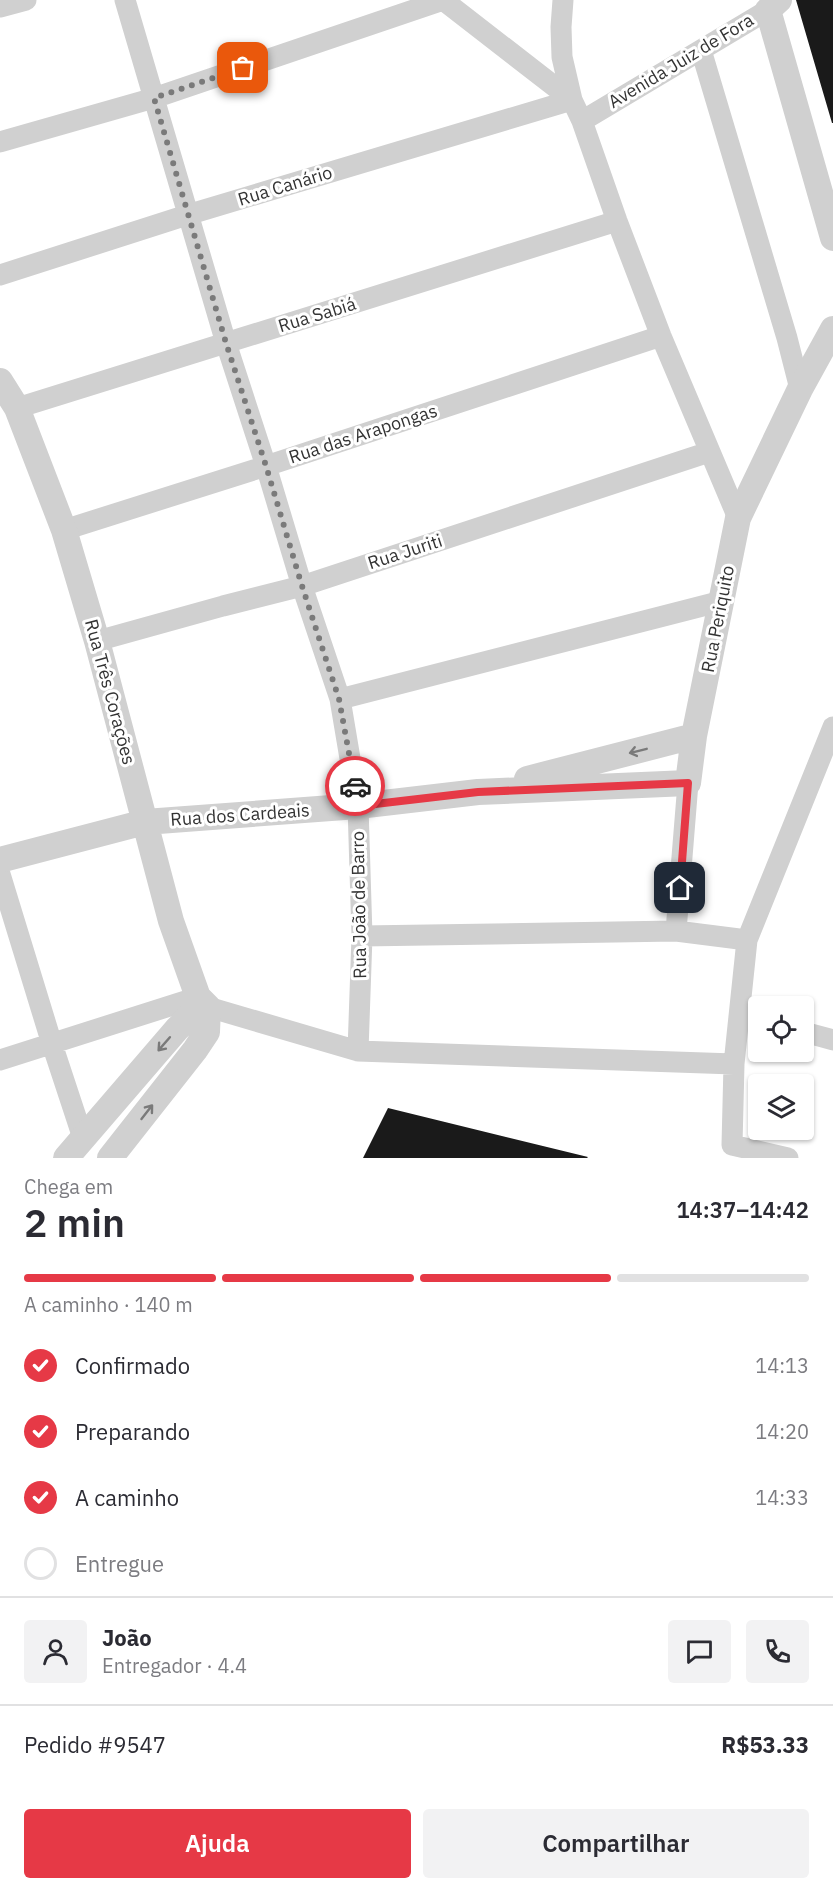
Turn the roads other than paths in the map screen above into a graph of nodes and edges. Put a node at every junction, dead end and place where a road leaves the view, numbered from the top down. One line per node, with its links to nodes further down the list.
1 (26, 0): 6 (street)
2 (125, 0): 8 (street, Rua João de Barro)
3 (443, 0): 8 (street); 9 (street)
4 (563, 0): 9 (street)
5 (773, 5): 7 (street, Avenida Juiz de Fora); 14 (street)
6 (0, 7)
7 (701, 50): 10 (street, Avenida Juiz de Fora); 20 (street)
8 (154, 98): 11 (street); 12 (street, Rua João de Barro)
9 (572, 100): 10 (street); 12 (street, Rua Canário)
10 (582, 121): 13 (street)
11 (0, 142)
12 (187, 215): 15 (street, Rua Canário); 18 (street, Rua João de Barro)
13 (617, 220): 17 (street); 18 (street, Rua Sabiá)
14 (833, 238)
15 (0, 276)
16 (833, 330): 20 (street, Rua Periquito)
17 (661, 336): 22 (street); 23 (street, Rua das Arapongas)
18 (226, 343): 21 (street, Rua Sabiá); 23 (street, Rua João de Barro)
19 (0, 381): 21 (street, Rua Três Corações)
20 (800, 389): 24 (street, Rua Periquito)
21 (9, 411): 25 (street, Rua Três Corações)
22 (709, 452): 24 (street); 26 (street, Rua Juriti)
23 (266, 466): 25 (street, Rua das Arapongas); 26 (street, Rua João de Barro)
24 (738, 518): 27 (street, Rua Periquito)
25 (64, 530): 28 (street, Rua Três Corações)
26 (302, 586): 28 (street, Rua Juriti); 29 (street, Rua João de Barro)
27 (722, 601): 29 (street); 31 (street, Rua Periquito)
28 (97, 641): 35 (street, Rua Três Corações)
29 (339, 699): 34 (street, Rua João de Barro)
30 (833, 727): 40 (street)
31 (694, 736): 32 (street, Rua Periquito); 33 (street, Rua dos Cardeais, one-way to 33)
32 (688, 783): 33 (street, Rua dos Cardeais); 38 (street, Rua Periquito)
33 (478, 792): 34 (street, Rua dos Cardeais)
34 (358, 806): 35 (street, Rua dos Cardeais); 39 (street, Rua João de Barro)
35 (145, 822): 36 (street, Rua dos Cardeais); 42 (street, Rua Três Corações)
36 (0, 860)
37 (0, 874): 46 (street)
38 (676, 931): 39 (street); 40 (street)
39 (362, 936): 47 (street, Rua João de Barro)
40 (747, 940): 41 (street)
41 (748, 996)
42 (203, 1002): 46 (street); 47 (street); 50 (street, one-way to 50); 52 (street, Rua Três Corações, one-way to 42)
43 (748, 1021): 49 (street)
44 (814, 1035): 45 (street)
45 (833, 1040)
46 (52, 1044): 48 (street); 50 (street)
47 (358, 1051): 49 (street)
48 (0, 1060)
49 (734, 1064): 53 (street)
50 (83, 1138): 51 (street)
51 (66, 1158)
52 (110, 1158)
53 (788, 1158)

